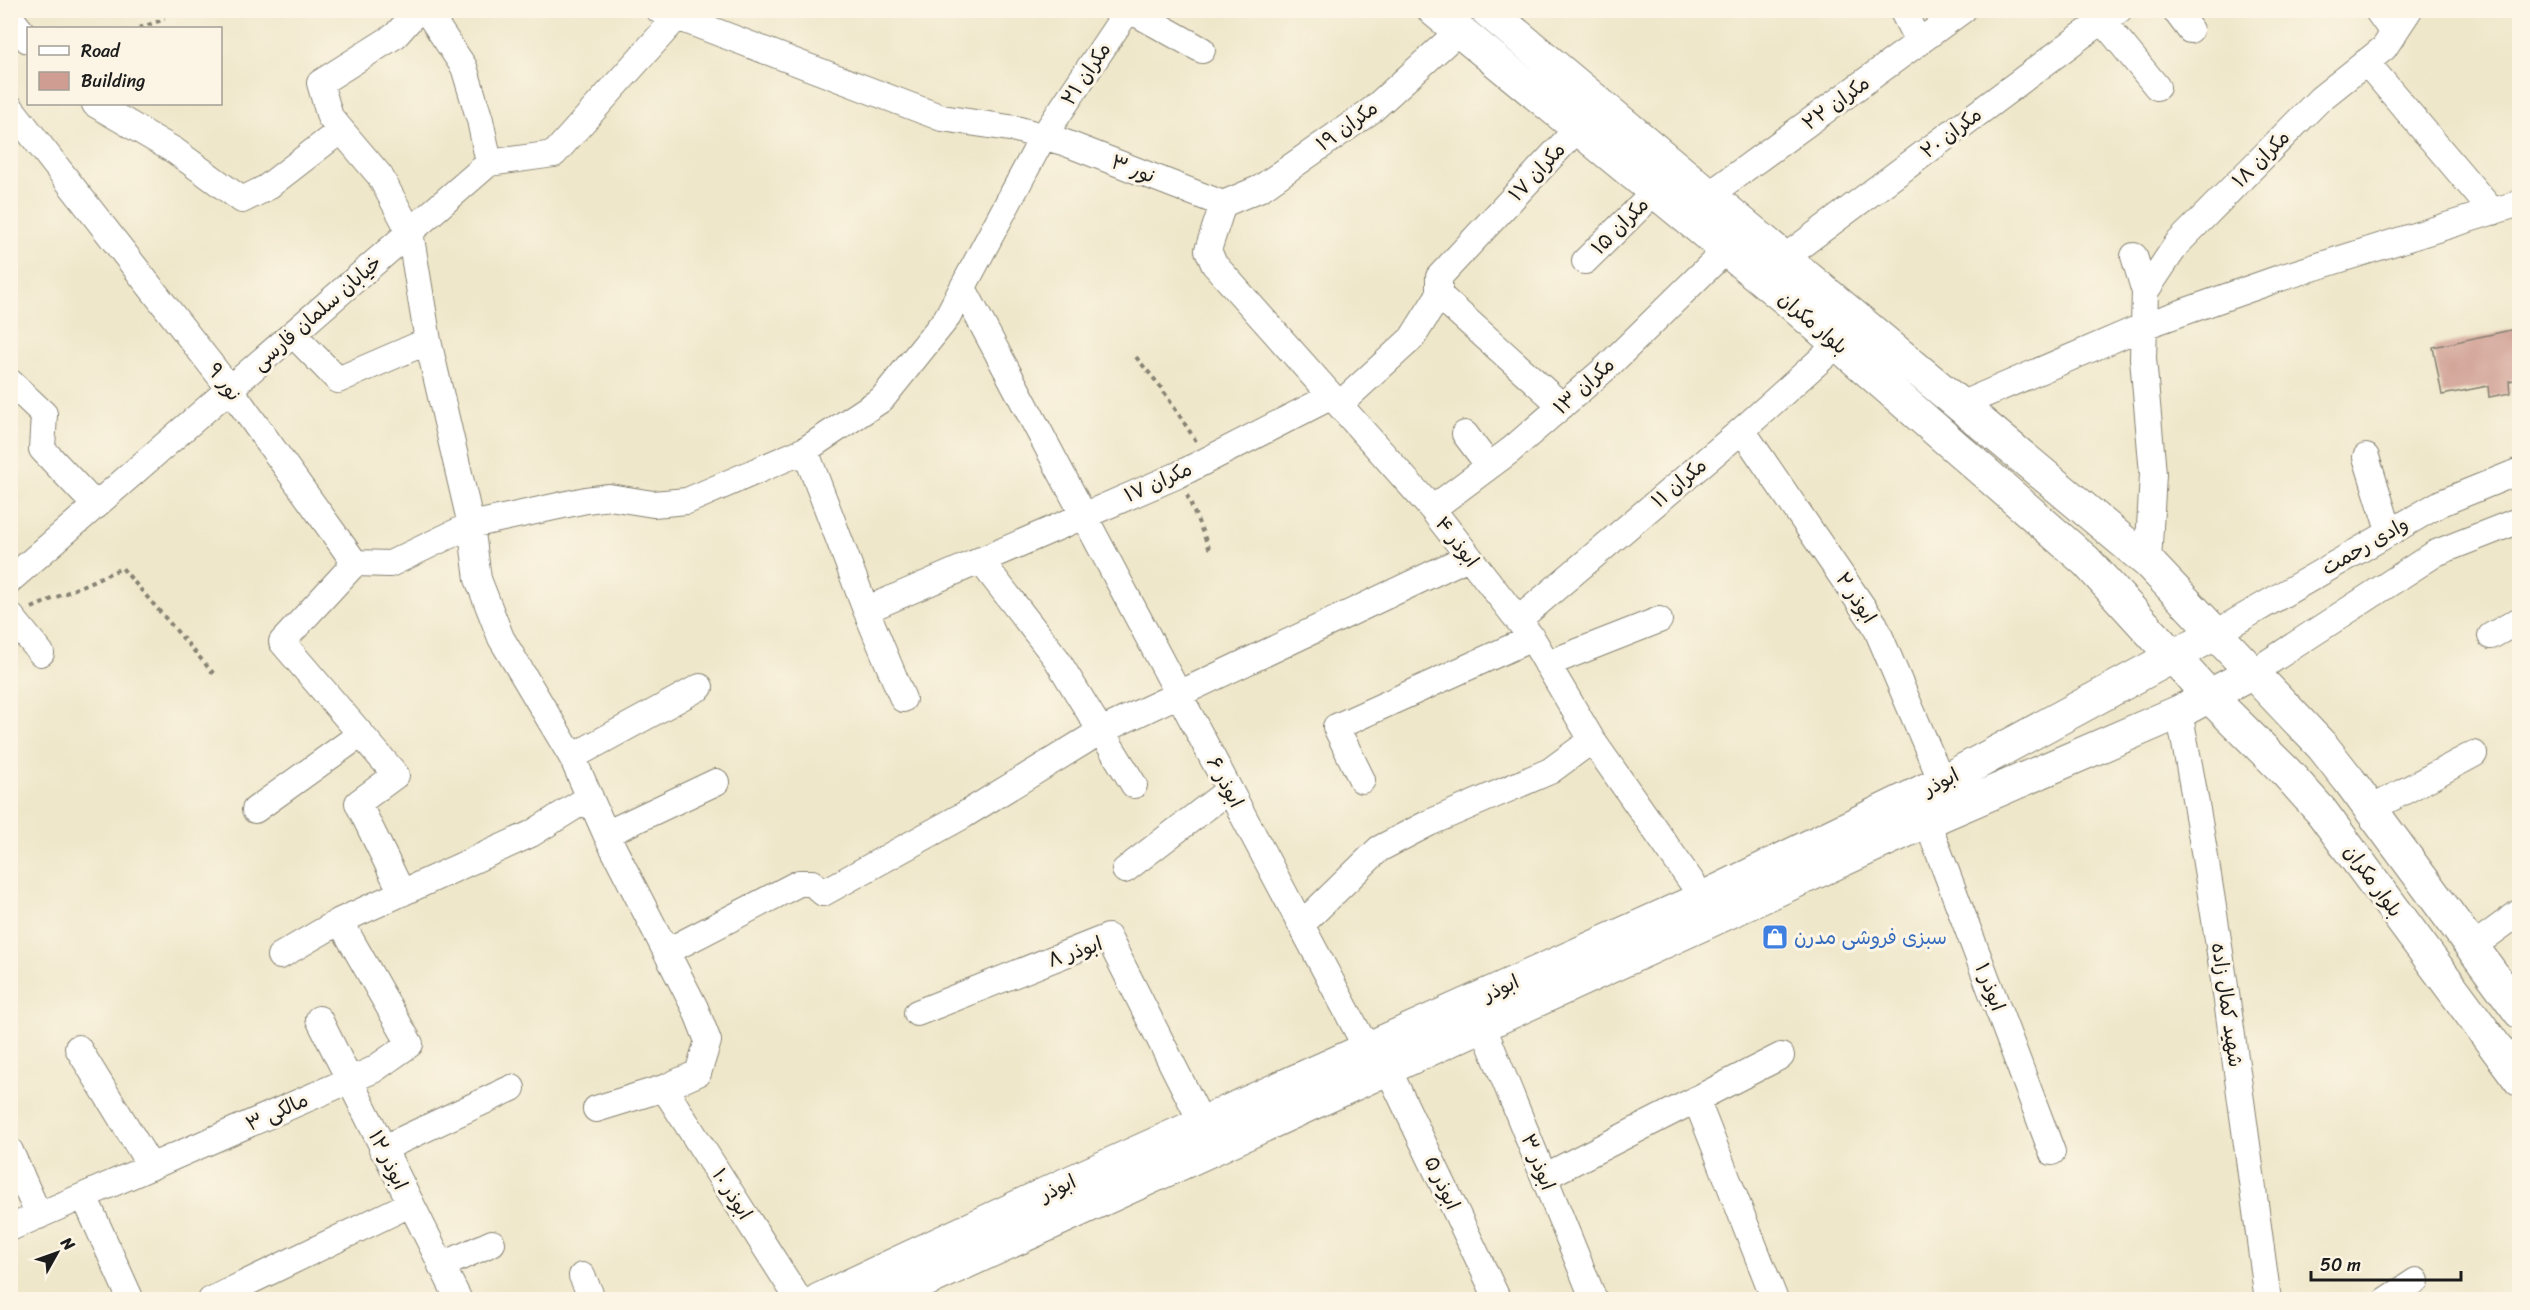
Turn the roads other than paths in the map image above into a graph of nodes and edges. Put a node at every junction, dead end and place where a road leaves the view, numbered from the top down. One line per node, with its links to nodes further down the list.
1 (418, 10): 23 (street)
2 (426, 10): 25 (street)
3 (1129, 10): 17 (street); 24 (street, مکران ۲۱)
4 (1434, 10): 13 (main road, بلوار مکران)
5 (1487, 10): 27 (main road, بلوار مکران)
6 (1902, 10): 16 (street)
7 (1963, 10): 16 (street, مکران ۲۲)
8 (2377, 10): 14 (street)
9 (2409, 10): 14 (street, مکران ۱۸)
10 (668, 14): 24 (street, نور ۳); 25 (street)
11 (2111, 16): 19 (street); 34 (street, مکران ۲۰)
12 (10, 17): 15 (street)
13 (1459, 31): 22 (main road, بلوار مکران); 29 (street, مکران ۱۹)
14 (2394, 34): 18 (street, مکران ۱۸)
15 (27, 39)
16 (1919, 43): 27 (street, مکران ۲۲)
17 (1202, 50)
18 (2366, 62): 30 (street); 37 (street, مکران ۱۸)
19 (2157, 87)
20 (97, 105): 23 (street)
21 (10, 107): 44 (street, نور ۹)
22 (1578, 128): 26 (main road, بلوار مکران); 38 (street, مکران ۱۷)
23 (341, 130): 31 (street)
24 (1043, 137): 29 (street, نور ۳); 36 (street, مکران ۲۱)
25 (489, 163): 31 (street, خیابان سلمان فارسی)
26 (1655, 192): 32 (main road, بلوار مکران); 35 (street, مکران ۱۵)
27 (1709, 195): 34 (main road, بلوار مکران)
28 (2520, 203): 30 (street)
29 (1223, 204): 45 (street, ابوذر ۴)
30 (2493, 213): 39 (street)
31 (410, 232): 40 (street, خیابان سلمان فارسی); 41 (street)
32 (1726, 250): 42 (main road, بلوار مکران); 47 (street, مکران ۱۳)
33 (2134, 255): 37 (street)
34 (1784, 258): 46 (main road, بلوار مکران)
35 (1585, 261)
36 (963, 288): 50 (street, مکران ۲۱); 56 (street, ابوذر ۶)
37 (2145, 292): 39 (street)
38 (1439, 295): 45 (street, مکران ۱۷); 47 (street)
39 (2144, 326): 46 (street); 62 (street)
40 (292, 334): 41 (street); 44 (street, خیابان سلمان فارسی)
41 (428, 341): 58 (street)
42 (1838, 344): 48 (street, مکران ۱۱); 73 (main road, بلوار مکران)
43 (10, 382): 54 (street)
44 (230, 389): 54 (street, خیابان سلمان فارسی); 63 (street, نور ۹)
45 (1336, 400): 55 (street, ابوذر ۴); 56 (street, مکران ۱۷)
46 (1960, 405): 62 (main road, بلوار مکران)
47 (1562, 406): 52 (street, مکران ۱۳)
48 (1742, 430): 69 (street, مکران ۱۱); 88 (street, ابوذر ۲)
49 (1465, 434): 52 (street)
50 (805, 450): 58 (street, مکران ۲۱); 65 (street)
51 (2366, 456): 59 (street)
52 (1489, 466): 55 (street, مکران ۱۳)
53 (2520, 471): 59 (street, وادی رحمت)
54 (96, 506): 64 (street, خیابان سلمان فارسی)
55 (1432, 509): 60 (street, ابوذر ۴)
56 (1083, 514): 61 (street, مکران ۱۷); 77 (street, ابوذر ۶)
57 (2520, 520): 75 (street)
58 (471, 525): 63 (street); 85 (street)
59 (2389, 531): 70 (street, وادی رحمت)
60 (1468, 557): 69 (street, ابوذر ۴); 77 (street)
61 (980, 560): 65 (street, مکران ۱۷); 81 (street)
62 (2148, 562): 70 (main road, بلوار مکران)
63 (355, 563): 82 (street)
64 (10, 580)
65 (866, 610): 79 (street)
66 (11, 616): 72 (street)
67 (1659, 620): 74 (street)
68 (2520, 620): 71 (street)
69 (1525, 629): 74 (street, ابوذر ۴); 86 (street, مکران ۱۱)
70 (2216, 633): 73 (main road, ابوذر); 75 (main road, بلوار مکران)
71 (2491, 636)
72 (41, 652)
73 (2172, 656): 78 (main road, بلوار مکران); 88 (main road, ابوذر)
74 (1547, 664): 83 (street, ابوذر ۴)
75 (2252, 673): 78 (main road, ابوذر); 92 (main road, بلوار مکران)
76 (700, 687): 85 (street)
77 (1179, 694): 81 (street); 90 (street, ابوذر ۶)
78 (2210, 696): 80 (main road, ابوذر); 113 (main road, بلوار مکران)
79 (903, 699)
80 (2180, 712): 94 (main road, ابوذر); 143 (street, شهید کمال زاده)
81 (1101, 731): 89 (street); 104 (street)
82 (361, 734): 93 (street); 98 (street)
83 (1592, 741): 99 (street, ابوذر ۴); 102 (street)
84 (2474, 754): 92 (street)
85 (572, 757): 91 (street)
86 (1362, 780)
87 (716, 782): 95 (street)
88 (1942, 782): 96 (main road, ابوذر)
89 (1134, 785)
90 (1229, 790): 97 (street); 102 (street, ابوذر ۶)
91 (590, 797): 95 (street); 98 (street)
92 (2371, 809): 103 (main road, بلوار مکران)
93 (255, 810)
94 (1927, 821): 96 (main road, ابوذر); 122 (street, ابوذر ۱)
95 (606, 834): 104 (street)
96 (1844, 844): 99 (main road, ابوذر); 109 (main road, ابوذر)
97 (1125, 870)
98 (402, 893): 101 (street)
99 (1702, 898): 112 (main road, ابوذر)
100 (2520, 912): 103 (street)
101 (340, 921): 105 (street); 114 (street, مالکی ۳)
102 (1301, 925): 112 (street, ابوذر ۶)
103 (2472, 947): 106 (main road, بلوار مکران)
104 (666, 952): 116 (street)
105 (280, 956)
106 (2520, 1012)
107 (917, 1013): 119 (street, ابوذر ۸)
108 (319, 1019): 114 (street, ابوذر ۱۲)
109 (1482, 1024): 112 (main road, ابوذر); 124 (street, ابوذر ۳)
110 (78, 1048): 123 (street)
111 (1781, 1056): 117 (street)
112 (1377, 1058): 119 (main road, ابوذر); 139 (main road, ابوذر); 140 (street, ابوذر ۵)
113 (2520, 1080)
114 (348, 1081): 120 (street, ابوذر ۱۲); 123 (street, مالکی ۳)
115 (512, 1088): 120 (street)
116 (664, 1088): 118 (street); 137 (street, ابوذر ۱۰)
117 (1696, 1100): 124 (street); 142 (street)
118 (596, 1109)
119 (1202, 1123): 138 (main road, ابوذر)
120 (382, 1149): 126 (street, ابوذر ۱۲)
121 (10, 1151): 127 (street)
122 (2052, 1152)
123 (151, 1167): 125 (street, مالکی ۳)
124 (1544, 1177): 141 (street, ابوذر ۳)
125 (84, 1196): 127 (street, مالکی ۳); 133 (street)
126 (410, 1204): 130 (street, ابوذر ۱۲); 134 (street)
127 (39, 1216): 128 (street, مالکی ۳)
128 (10, 1228)
129 (492, 1243): 130 (street)
130 (441, 1266): 135 (street, ابوذر ۱۲)
131 (582, 1276): 136 (street)
132 (2416, 1281): 144 (street)
133 (131, 1299)
134 (211, 1299)
135 (459, 1299)
136 (592, 1299)
137 (799, 1299)
138 (819, 1299)
139 (883, 1299)
140 (1498, 1299)
141 (1594, 1299)
142 (1775, 1299)
143 (2268, 1299)
144 (2387, 1299)

